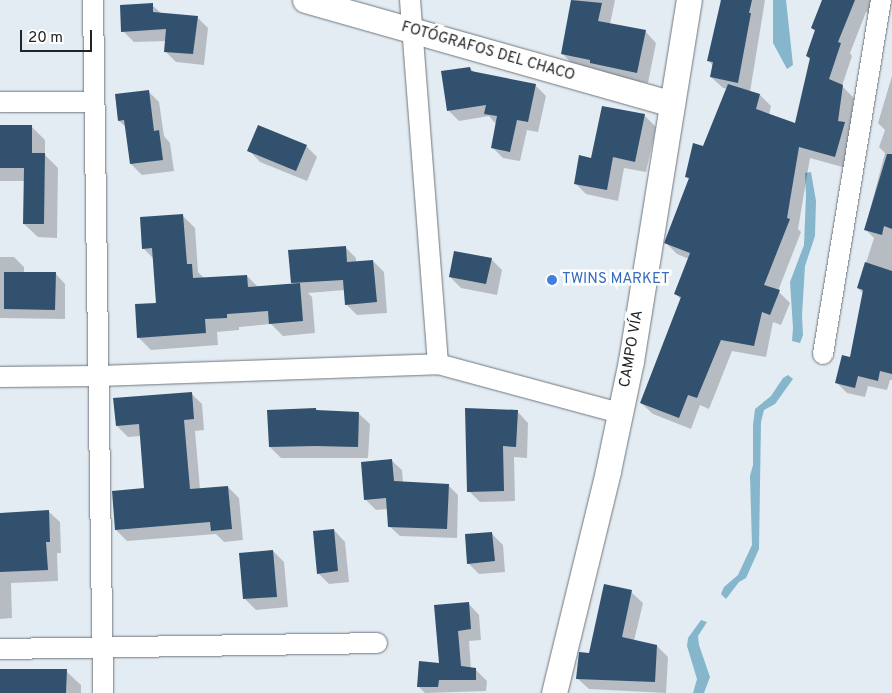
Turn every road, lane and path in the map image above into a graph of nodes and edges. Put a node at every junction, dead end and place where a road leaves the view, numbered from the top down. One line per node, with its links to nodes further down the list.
1 (93, 0): 8 (street)
2 (305, 0): 6 (street, FOTÓGRAFOS DEL CHACO)
3 (410, 0): 6 (street)
4 (689, 0): 9 (street, CAMPO VÍA)
5 (881, 0): 10 (street)
6 (413, 32): 9 (street, FOTÓGRAFOS DEL CHACO); 11 (street)
7 (0, 102): 8 (street)
8 (93, 102): 12 (street)
9 (670, 103): 14 (street, CAMPO VÍA)
10 (823, 354)
11 (438, 364): 12 (street); 14 (street)
12 (99, 376): 13 (street); 16 (street)
13 (0, 377)
14 (620, 413): 19 (street, CAMPO VÍA)
15 (378, 643): 16 (street)
16 (102, 647): 17 (street); 18 (street)
17 (0, 649)
18 (102, 693)
19 (554, 693)

